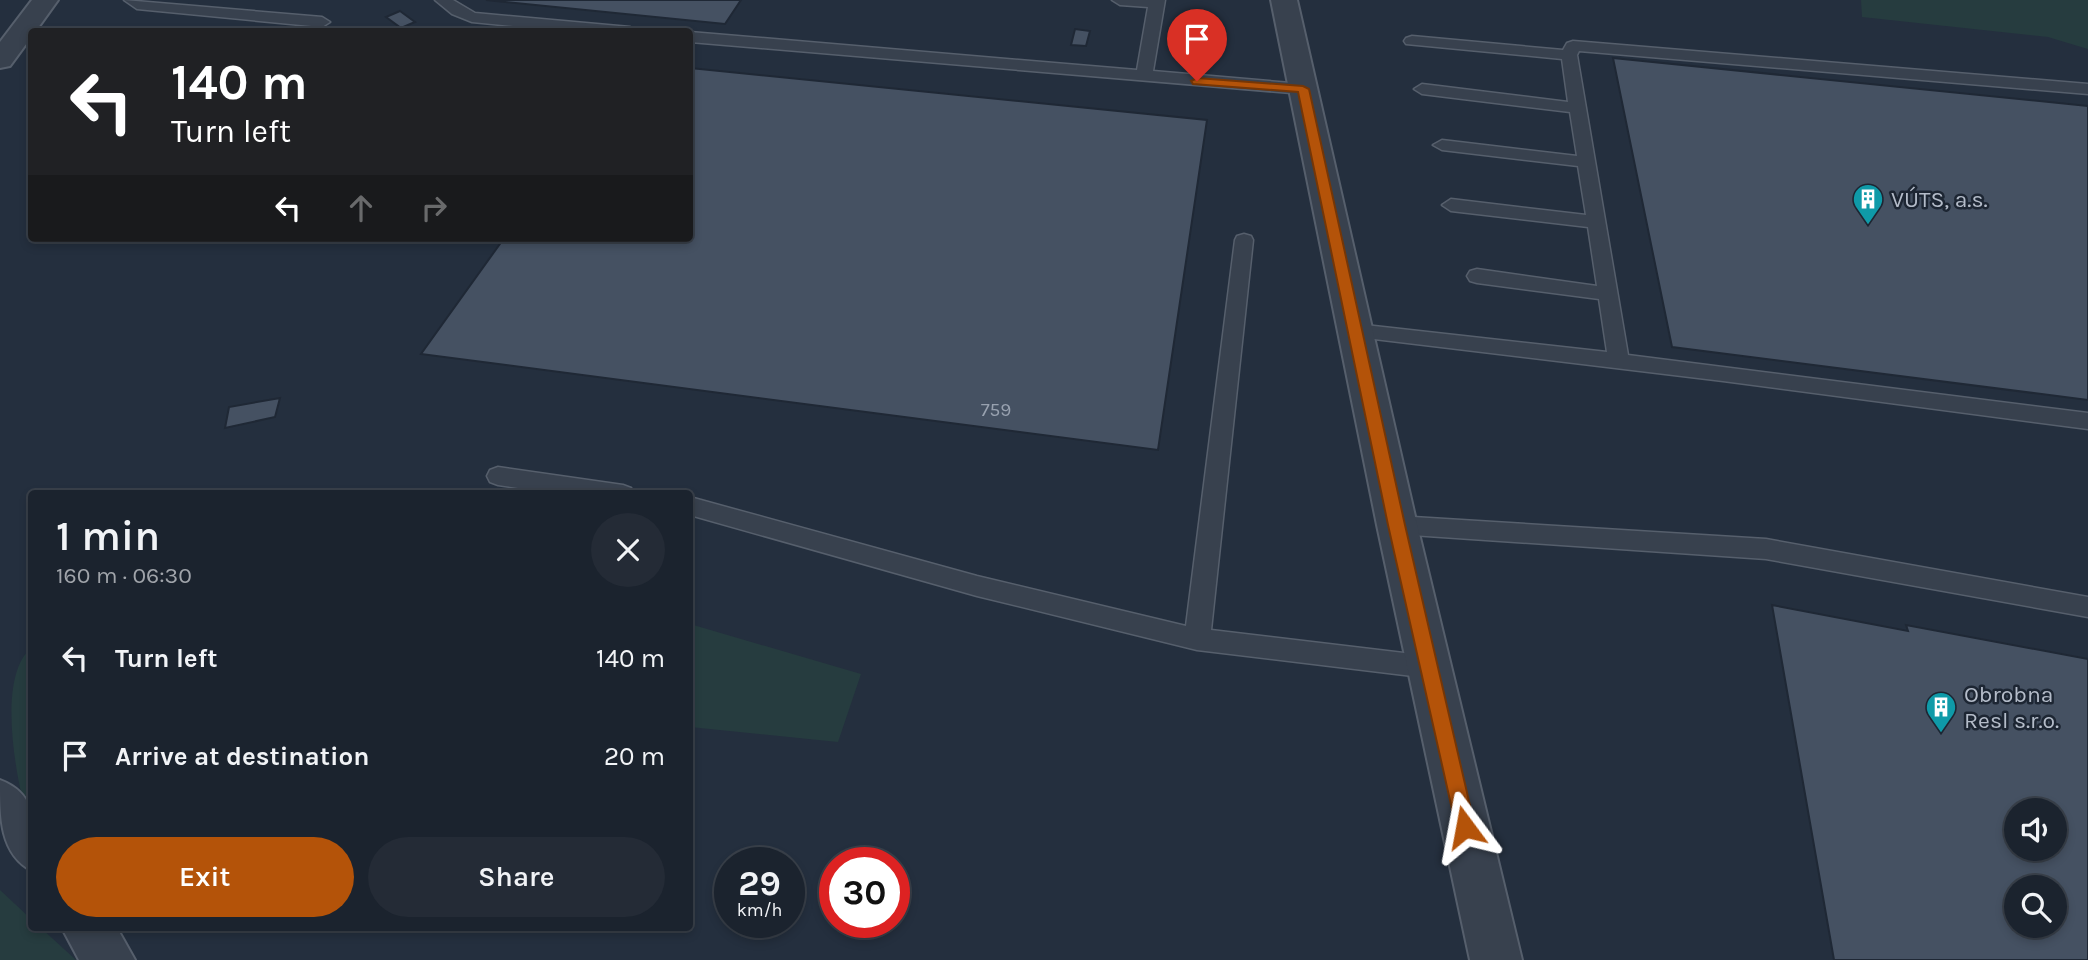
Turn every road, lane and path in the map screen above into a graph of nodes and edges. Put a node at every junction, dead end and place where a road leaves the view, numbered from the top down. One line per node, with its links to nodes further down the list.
1 (45, 0): 12 (street)
2 (132, 0): 7 (lane)
3 (443, 0): 8 (lane)
4 (1120, 0): 6 (lane)
5 (1284, 0): 14 (street)
6 (1156, 2): 13 (lane)
7 (322, 22)
8 (588, 28)
9 (693, 37): 13 (lane)
10 (1412, 41): 11 (lane)
11 (1569, 55): 16 (lane); 17 (lane)
12 (0, 60)
13 (1144, 78): 14 (lane)
14 (1303, 89): 25 (street)
15 (1422, 89): 17 (lane)
16 (2088, 89)
17 (1577, 108): 19 (lane)
18 (1442, 145): 19 (lane)
19 (1586, 162): 21 (lane)
20 (1451, 205): 21 (lane)
21 (1596, 222): 24 (lane)
22 (1244, 240): 33 (lane)
23 (1477, 276): 24 (lane)
24 (1608, 294): 26 (lane)
25 (1356, 331): 26 (lane); 31 (street)
26 (1619, 362): 27 (lane)
27 (2088, 421)
28 (498, 476): 29 (lane)
29 (595, 490)
30 (693, 507): 33 (lane)
31 (1397, 525): 32 (lane); 34 (street)
32 (2088, 607)
33 (1197, 639): 34 (lane)
34 (1429, 667): 39 (street)
35 (0, 802): 36 (street)
36 (28, 842)
37 (89, 931): 38 (street)
38 (109, 960)
39 (1496, 960)

